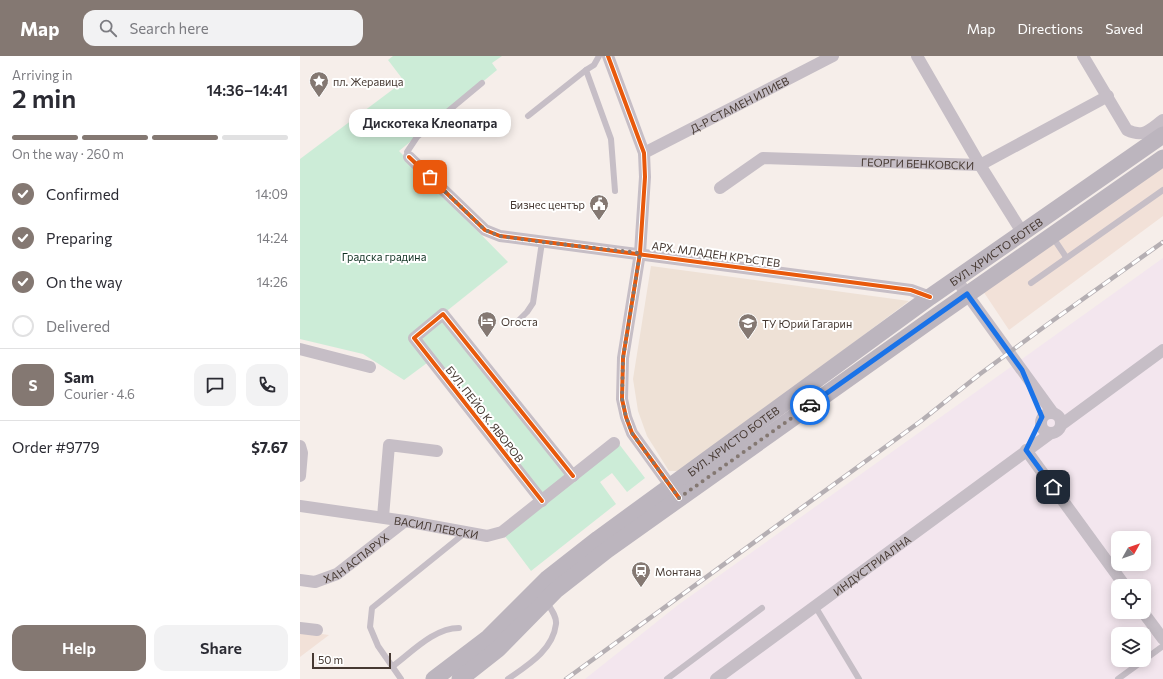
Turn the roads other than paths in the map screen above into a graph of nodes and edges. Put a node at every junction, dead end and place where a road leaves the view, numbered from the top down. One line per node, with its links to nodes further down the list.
1 (599, 56): 6 (lane)
2 (608, 56): 12 (street)
3 (833, 56): 12 (street, Д-Р СТАМЕН ИЛИЕВ)
4 (918, 56): 15 (street)
5 (1083, 56): 8 (street)
6 (586, 70): 9 (lane); 18 (lane)
7 (482, 83): 13 (lane)
8 (1108, 96): 10 (street); 15 (street, ГЕОРГИ БЕНКОВСКИ)
9 (528, 116)
10 (1163, 120)
11 (1163, 135): 19 (main road, БУЛ. ХРИСТО БОТЕВ)
12 (644, 153): 22 (street)
13 (409, 157): 21 (street, АРХ. МЛАДЕН КРЪСТЕВ)
14 (1163, 158): 20 (main road, БУЛ. ХРИСТО БОТЕВ)
15 (980, 165): 16 (street, ГЕОРГИ БЕНКОВСКИ); 19 (street)
16 (720, 188)
17 (1163, 190): 23 (lane)
18 (615, 191)
19 (1022, 232): 24 (main road, БУЛ. ХРИСТО БОТЕВ)
20 (1051, 235): 23 (lane); 26 (main road, БУЛ. ХРИСТО БОТЕВ)
21 (542, 242): 22 (street, АРХ. МЛАДЕН КРЪСТЕВ); 28 (lane)
22 (640, 253): 27 (street, АРХ. МЛАДЕН КРЪСТЕВ); 40 (street)
23 (1066, 257): 25 (lane)
24 (956, 279): 26 (street); 27 (main road, БУЛ. ХРИСТО БОТЕВ)
25 (1031, 282)
26 (967, 294): 32 (street); 40 (main road, БУЛ. ХРИСТО БОТЕВ)
27 (930, 297): 40 (main road, БУЛ. ХРИСТО БОТЕВ)
28 (519, 320)
29 (300, 349): 31 (street)
30 (1163, 350): 32 (street, ИНДУСТРИАЛНА)
31 (370, 367)
32 (1051, 419): 35 (street, ИНДУСТРИАЛНА); 35 (street, ИНДУСТРИАЛНА)
33 (614, 443): 39 (street, ВАСИЛ ЛЕВСКИ)
34 (300, 446): 37 (street)
35 (1026, 450): 46 (street); 49 (street, ИНДУСТРИАЛНА)
36 (437, 451): 43 (street)
37 (301, 462): 38 (street)
38 (300, 476)
39 (573, 476): 41 (street, ВАСИЛ ЛЕВСКИ); 41 (street, БУЛ. ПЕЙО К. ЯВОРОВ)
40 (674, 492): 48 (main road, БУЛ. ХРИСТО БОТЕВ); 62 (main road, БУЛ. ХРИСТО БОТЕВ)
41 (542, 501): 45 (street, ВАСИЛ ЛЕВСКИ)
42 (300, 506): 43 (street, ВАСИЛ ЛЕВСКИ)
43 (383, 517): 44 (street, ВАСИЛ ЛЕВСКИ)
44 (405, 521): 45 (street, ВАСИЛ ЛЕВСКИ); 47 (street, ХАН АСПАРУХ)
45 (466, 532): 58 (lane)
46 (1120, 579)
47 (300, 580)
48 (545, 600): 63 (main road, БУЛ. ХРИСТО БОТЕВ); 64 (lane)
49 (815, 606): 60 (lane); 66 (street, ИНДУСТРИАЛНА)
50 (762, 608): 65 (lane)
51 (1149, 619): 55 (street)
52 (300, 628): 54 (street)
53 (459, 628): 58 (lane)
54 (317, 630)
55 (1163, 639)
56 (1163, 646): 57 (lane)
57 (1151, 655)
58 (393, 666): 61 (lane)
59 (1134, 667): 68 (lane)
60 (857, 677): 67 (lane)
61 (402, 679)
62 (434, 679)
63 (460, 679)
64 (508, 679)
65 (667, 679)
66 (716, 679)
67 (850, 679)
68 (1118, 679)

